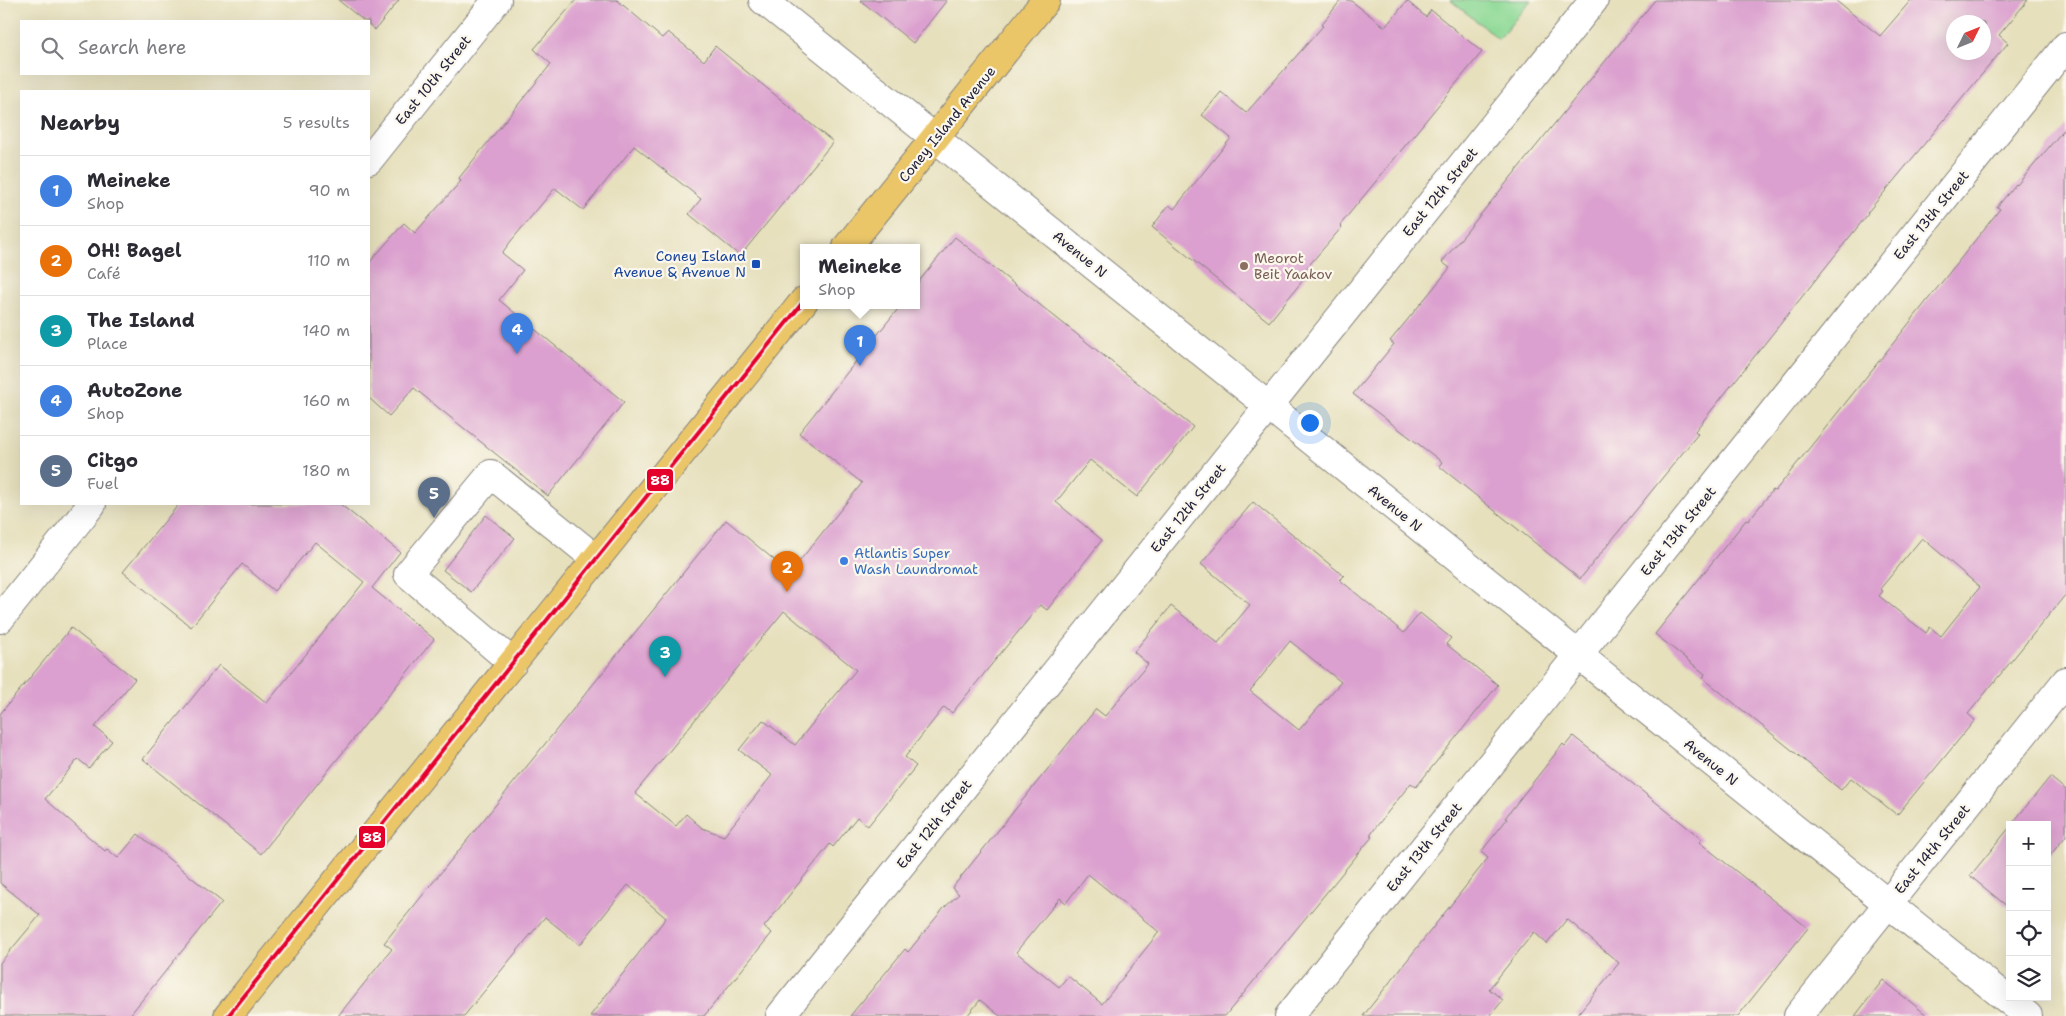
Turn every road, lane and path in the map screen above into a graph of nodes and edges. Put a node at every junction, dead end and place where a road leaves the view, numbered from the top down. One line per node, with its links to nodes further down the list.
1 (497, 0): 7 (street, East 10th Street)
2 (763, 0): 6 (street, Avenue N)
3 (1046, 0): 6 (main road, Coney Island Avenue)
4 (1594, 0): 10 (street, East 12th Street)
5 (2066, 46): 14 (street, East 13th Street)
6 (935, 138): 8 (main road, Coney Island Avenue); 10 (street, Avenue N)
7 (370, 159)
8 (849, 244)
9 (800, 306): 12 (main road)
10 (1268, 406): 14 (street, Avenue N); 19 (street, East 12th Street)
11 (91, 505): 13 (street)
12 (596, 559): 15 (main road); 15 (street)
13 (0, 619)
14 (1578, 656): 17 (street, Avenue N); 20 (street, East 13th Street)
15 (513, 663): 18 (main road)
16 (2066, 681): 17 (street, East 14th Street)
17 (1888, 904): 21 (street, East 14th Street); 22 (street, Avenue N)
18 (228, 1016)
19 (780, 1016)
20 (1289, 1016)
21 (1798, 1016)
22 (2028, 1016)

